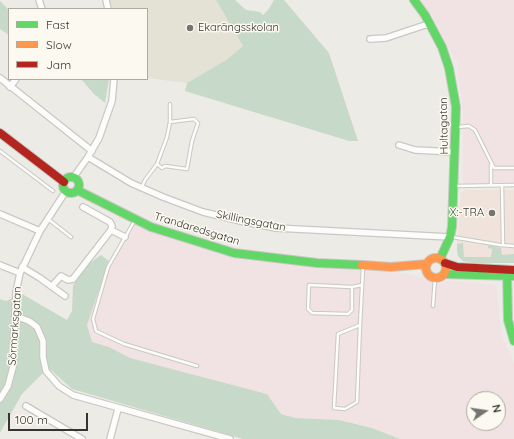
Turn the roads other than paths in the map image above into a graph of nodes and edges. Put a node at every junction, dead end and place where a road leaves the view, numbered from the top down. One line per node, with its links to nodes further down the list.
1 (414, 0): 2 (main road, Hultagatan)
2 (431, 25): 3 (street); 10 (main road, Hultagatan)
3 (370, 38)
4 (0, 78): 7 (street)
5 (15, 80): 7 (street)
6 (114, 80): 14 (street)
7 (10, 87): 14 (street)
8 (170, 104): 9 (lane)
9 (170, 122): 17 (lane); 17 (lane)
10 (456, 127): 15 (main road, Hultagatan); 18 (lane)
11 (0, 132): 21 (main road)
12 (399, 145): 15 (street)
13 (0, 151): 27 (lane)
14 (92, 152): 16 (street)
15 (455, 152): 25 (main road, Hultagatan)
16 (88, 158): 20 (street); 26 (street, Skillingsgatan)
17 (157, 164): 26 (lane)
18 (491, 165): 19 (lane); 22 (lane)
19 (514, 168)
20 (73, 178): 21 (main road); 28 (main road)
21 (64, 182): 29 (main road)
22 (491, 185): 23 (lane); 25 (lane)
23 (502, 185): 24 (lane); 39 (lane)
24 (514, 185)
25 (454, 186): 38 (main road, Hultagatan)
26 (142, 188): 38 (street, Skillingsgatan)
27 (53, 190)
28 (77, 190): 29 (main road); 33 (main road, Trandaredsgatan)
29 (66, 192): 32 (street, Sörmarksgatan)
30 (83, 207): 34 (street)
31 (0, 214): 35 (street)
32 (48, 219): 35 (street, Sörmarksgatan); 36 (lane)
33 (135, 220): 37 (lane); 44 (main road, Trandaredsgatan)
34 (111, 230): 37 (street); 52 (street)
35 (40, 231): 46 (street, Sörmarksgatan)
36 (71, 237)
37 (125, 237): 59 (lane)
38 (450, 237): 39 (lane); 41 (main road, Hultagatan)
39 (503, 245): 40 (lane)
40 (514, 246)
41 (442, 261): 42 (main road, Trandaredsgatan); 47 (main road); 49 (main road)
42 (427, 264): 45 (main road, Trandaredsgatan); 48 (main road)
43 (0, 265): 46 (street)
44 (363, 265): 45 (main road, Trandaredsgatan); 51 (lane)
45 (391, 267): 48 (main road, Trandaredsgatan)
46 (21, 270): 52 (street); 56 (street, Sörmarksgatan)
47 (511, 273): 49 (main road); 58 (main road)
48 (427, 274): 50 (main road, Trandaredsgatan)
49 (444, 274): 50 (main road)
50 (435, 278): 55 (lane)
51 (362, 285): 53 (lane); 57 (lane)
52 (52, 286): 54 (street)
53 (352, 287): 53 (lane)
54 (65, 296)
55 (432, 306)
56 (15, 316): 60 (street, Sörmarksgatan); 62 (street)
57 (360, 325): 57 (lane)
58 (514, 341)
59 (197, 366)
60 (0, 400)
61 (26, 406): 64 (street)
62 (118, 409): 63 (street); 65 (street)
63 (216, 437): 66 (street)
64 (82, 439)
65 (110, 439)
66 (230, 439)

